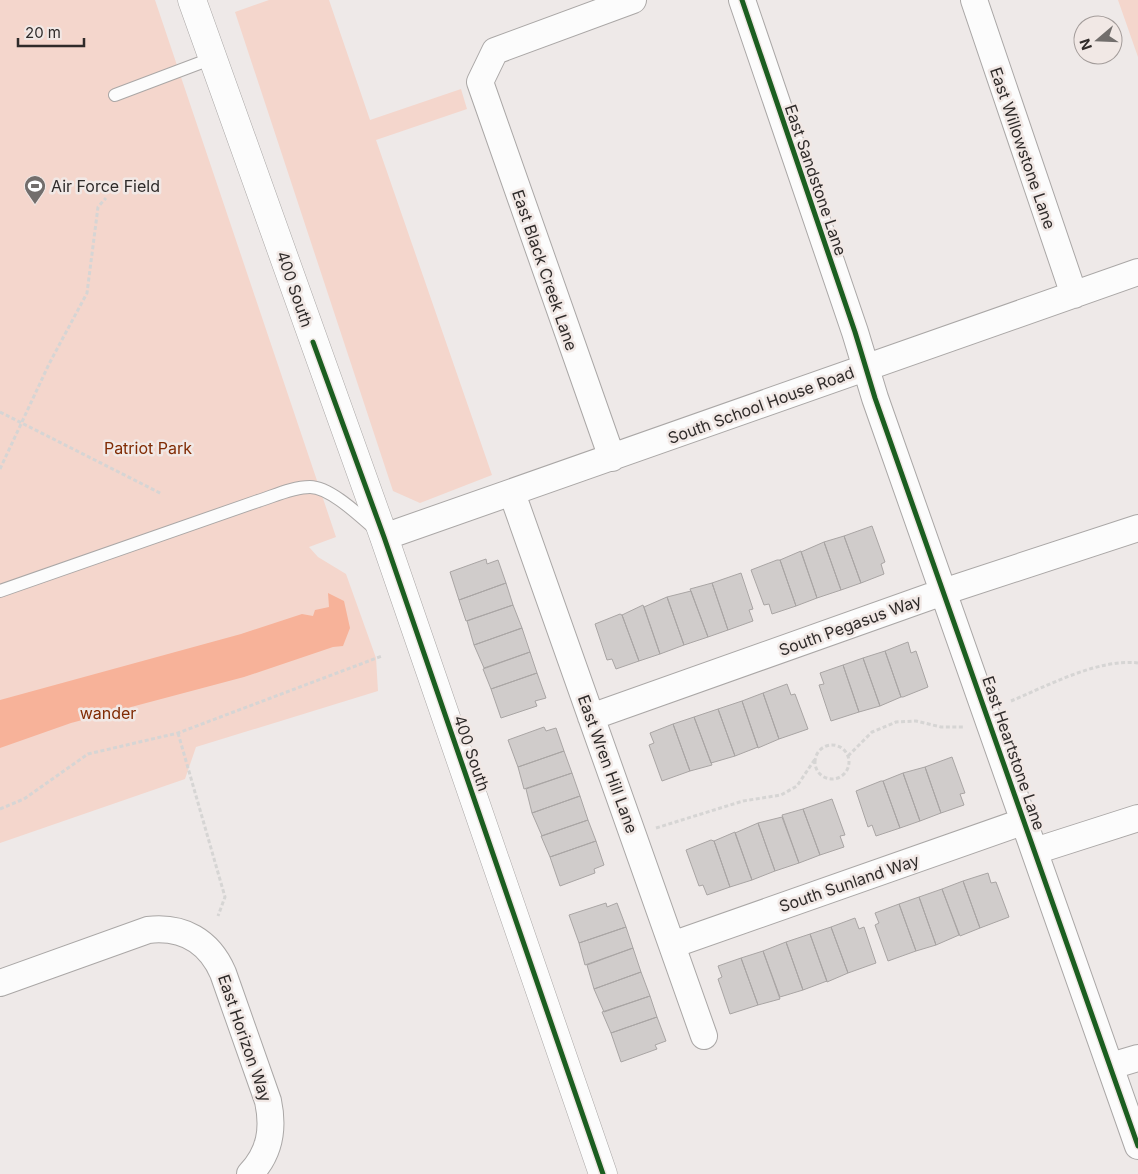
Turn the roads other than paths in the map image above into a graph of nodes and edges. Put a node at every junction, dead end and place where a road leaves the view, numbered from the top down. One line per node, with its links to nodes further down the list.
1 (192, 0): 5 (street, 400 South)
2 (633, 0): 10 (street, East Black Creek Lane)
3 (742, 0): 9 (street, East Sandstone Lane)
4 (974, 0): 8 (street, East Willowstone Lane)
5 (213, 58): 6 (lane); 13 (street, 400 South)
6 (115, 95)
7 (1138, 272): 8 (street, South School House Road)
8 (1074, 295): 9 (street, South School House Road)
9 (866, 367): 10 (street, South School House Road); 15 (street, East Heartstone Lane)
10 (612, 458): 11 (street, South School House Road)
11 (512, 493): 13 (street, South School House Road); 16 (street, East Wren Hill Lane)
12 (1138, 528): 15 (street, South Pegasus Way)
13 (384, 537): 14 (lane); 27 (street, 400 South)
14 (0, 591)
15 (943, 592): 16 (street, South Pegasus Way); 18 (street, East Heartstone Lane)
16 (591, 717): 20 (street, East Wren Hill Lane)
17 (1138, 818): 19 (street)
18 (1025, 821): 19 (street, East Heartstone Lane); 20 (street, South Sunland Way)
19 (1035, 852): 24 (street, East Heartstone Lane)
20 (672, 945): 22 (street, East Wren Hill Lane)
21 (0, 983): 26 (street, East Horizon Way)
22 (704, 1036)
23 (1138, 1058): 24 (street)
24 (1111, 1066): 25 (street, East Heartstone Lane)
25 (1138, 1146)
26 (256, 1165)
27 (603, 1174)

